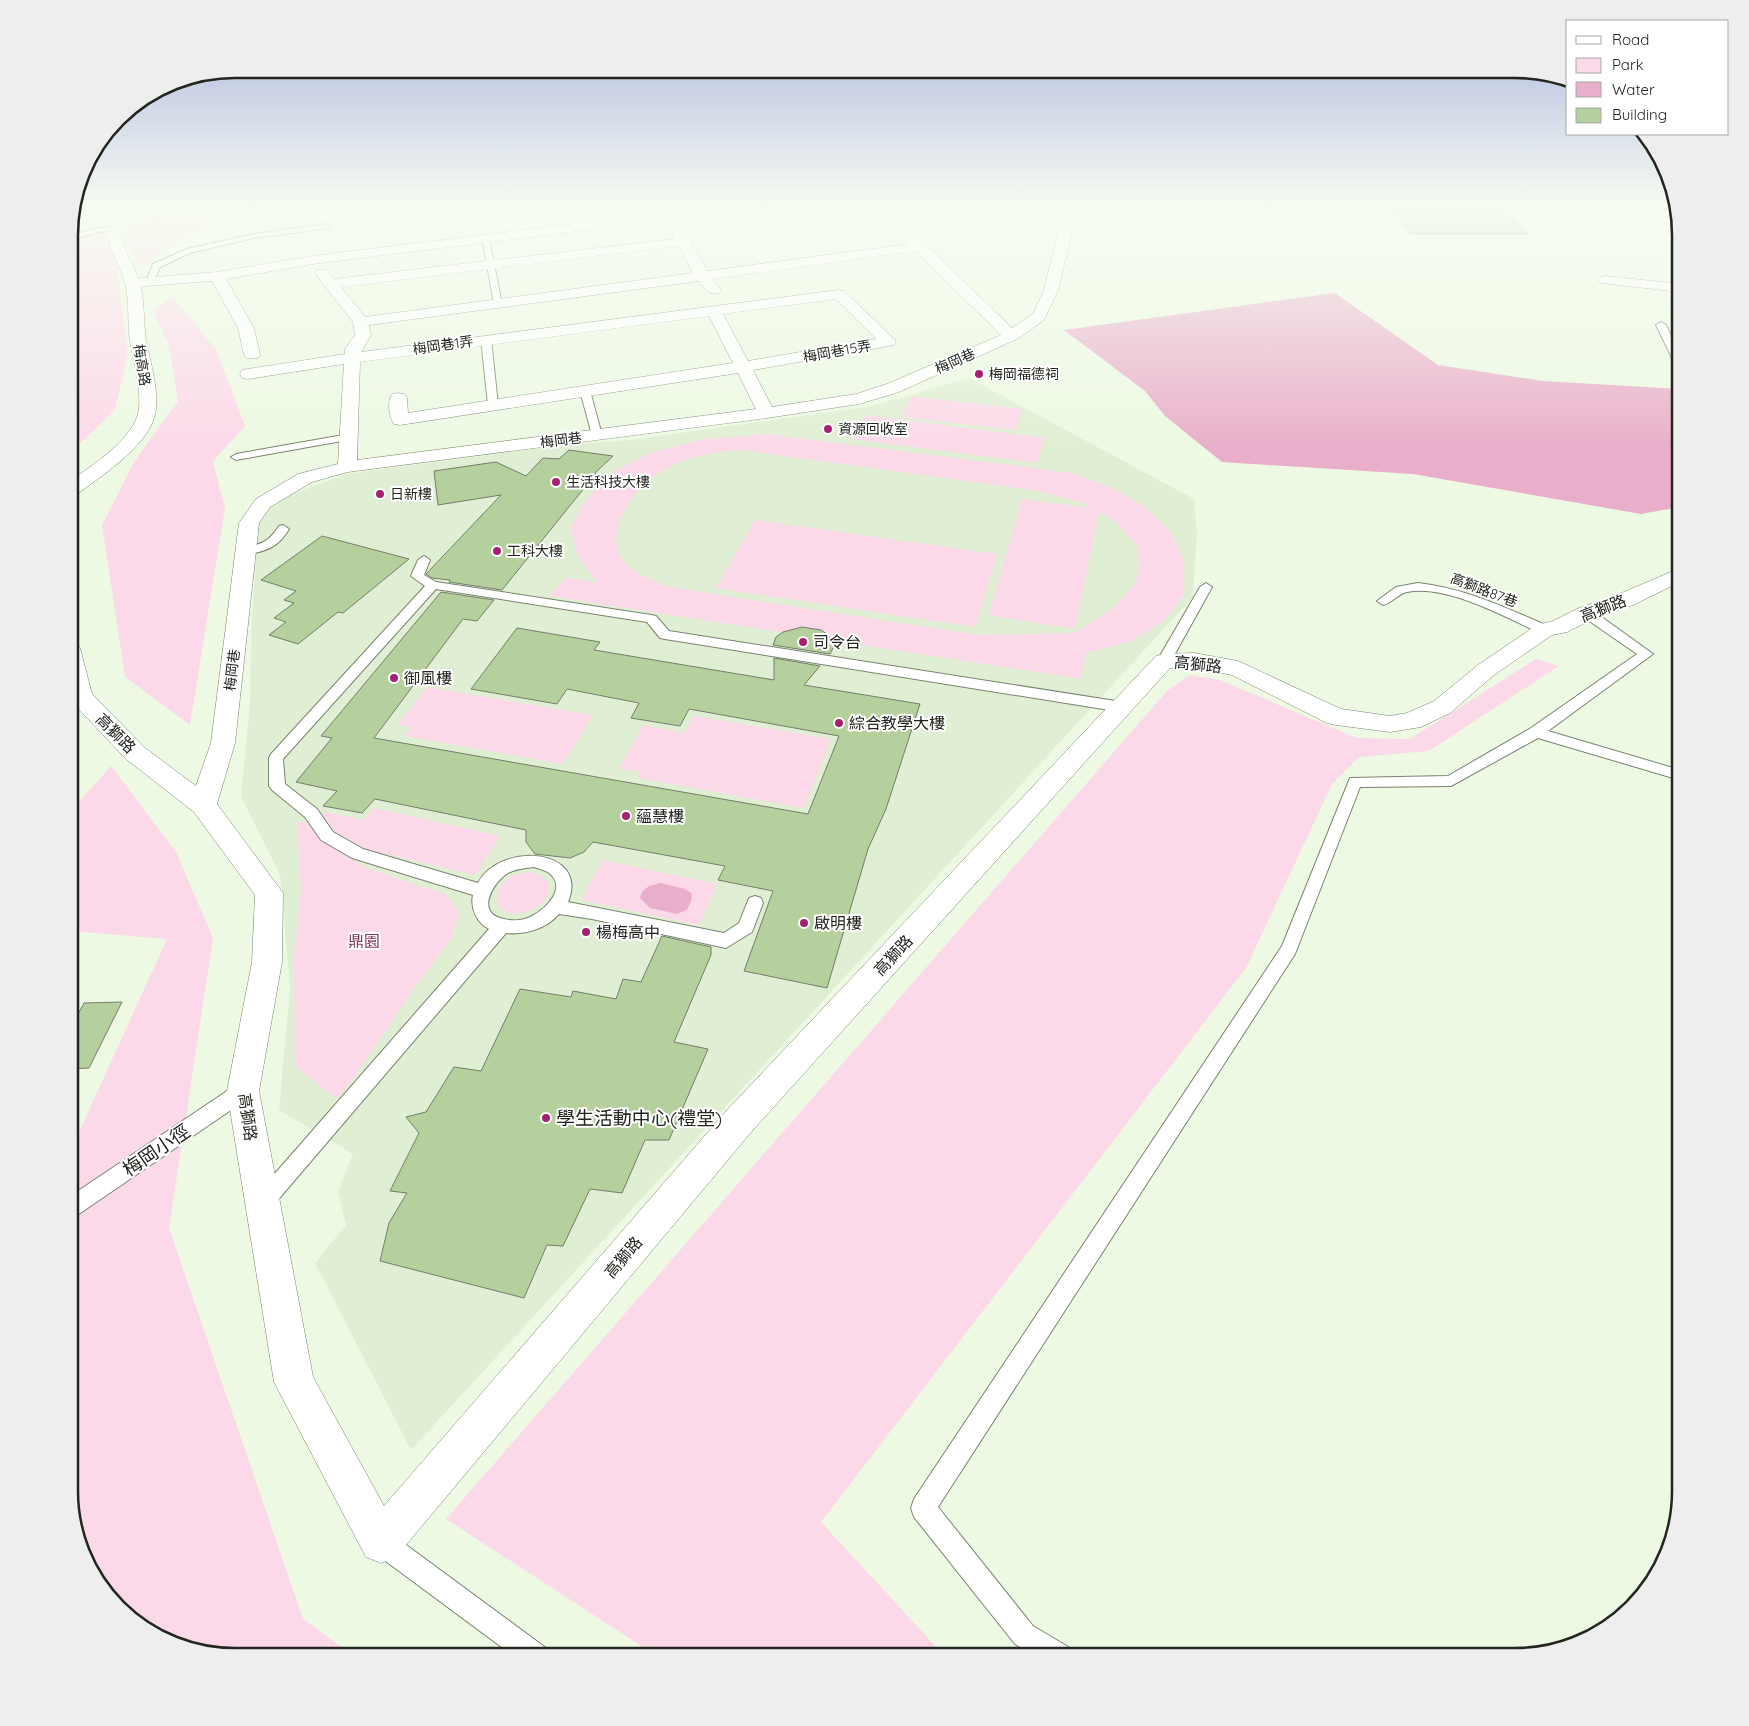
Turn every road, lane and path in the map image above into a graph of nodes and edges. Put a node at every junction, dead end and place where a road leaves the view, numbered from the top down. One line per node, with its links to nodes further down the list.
1 (133, 290): 28 (street, 梅高路)
2 (225, 290): 16 (street)
3 (334, 290): 12 (street)
4 (495, 290): 8 (lane)
5 (603, 290): 8 (street)
6 (963, 290): 13 (street)
7 (1052, 290): 13 (street, 梅岡巷)
8 (498, 304): 12 (street)
9 (714, 311): 11 (street, 梅岡巷15弄); 18 (street); 18 (street, 梅岡巷15弄)
10 (1661, 324): 15 (lane)
11 (593, 326): 14 (street, 梅岡巷1弄)
12 (362, 329): 17 (street)
13 (1011, 336): 23 (street, 梅岡巷)
14 (486, 339): 17 (street, 梅岡巷1弄); 22 (lane)
15 (1672, 347)
16 (252, 355)
17 (353, 357): 19 (street, 梅岡巷1弄); 25 (street)
18 (742, 367): 20 (street, 梅岡巷15弄); 23 (street)
19 (248, 374)
20 (585, 391): 22 (street, 梅岡巷15弄); 24 (lane)
21 (398, 398): 22 (street, 梅岡巷15弄)
22 (493, 405)
23 (767, 413): 24 (street, 梅岡巷)
24 (597, 435): 27 (street, 梅岡巷)
25 (348, 437): 26 (lane); 27 (street)
26 (236, 457)
27 (347, 467): 30 (street, 梅岡巷)
28 (78, 484)
29 (283, 529): 30 (lane)
30 (246, 551): 43 (street, 梅岡巷)
31 (424, 560): 33 (lane)
32 (1672, 578): 36 (street, 高獅路)
33 (433, 585): 40 (lane); 44 (lane)
34 (1206, 587): 38 (lane)
35 (1383, 601): 37 (lane, 高獅路87巷)
36 (1587, 613): 37 (street, 高獅路); 41 (lane)
37 (1545, 630): 38 (street, 高獅路)
38 (1164, 661): 40 (street, 高獅路)
39 (78, 705): 43 (street, 高獅路)
40 (1122, 707): 51 (street, 高獅路)
41 (1536, 732): 42 (lane); 53 (lane)
42 (1672, 773)
43 (202, 805): 48 (street, 高獅路)
44 (481, 890): 46 (lane); 47 (lane)
45 (754, 903): 46 (lane)
46 (557, 907): 47 (lane)
47 (502, 926): 50 (lane)
48 (243, 1091): 49 (lane, 梅岡小徑); 50 (street, 高獅路)
49 (78, 1203)
50 (262, 1203): 51 (street, 高獅路)
51 (381, 1542): 52 (lane)
52 (525, 1648)
53 (1046, 1648)

